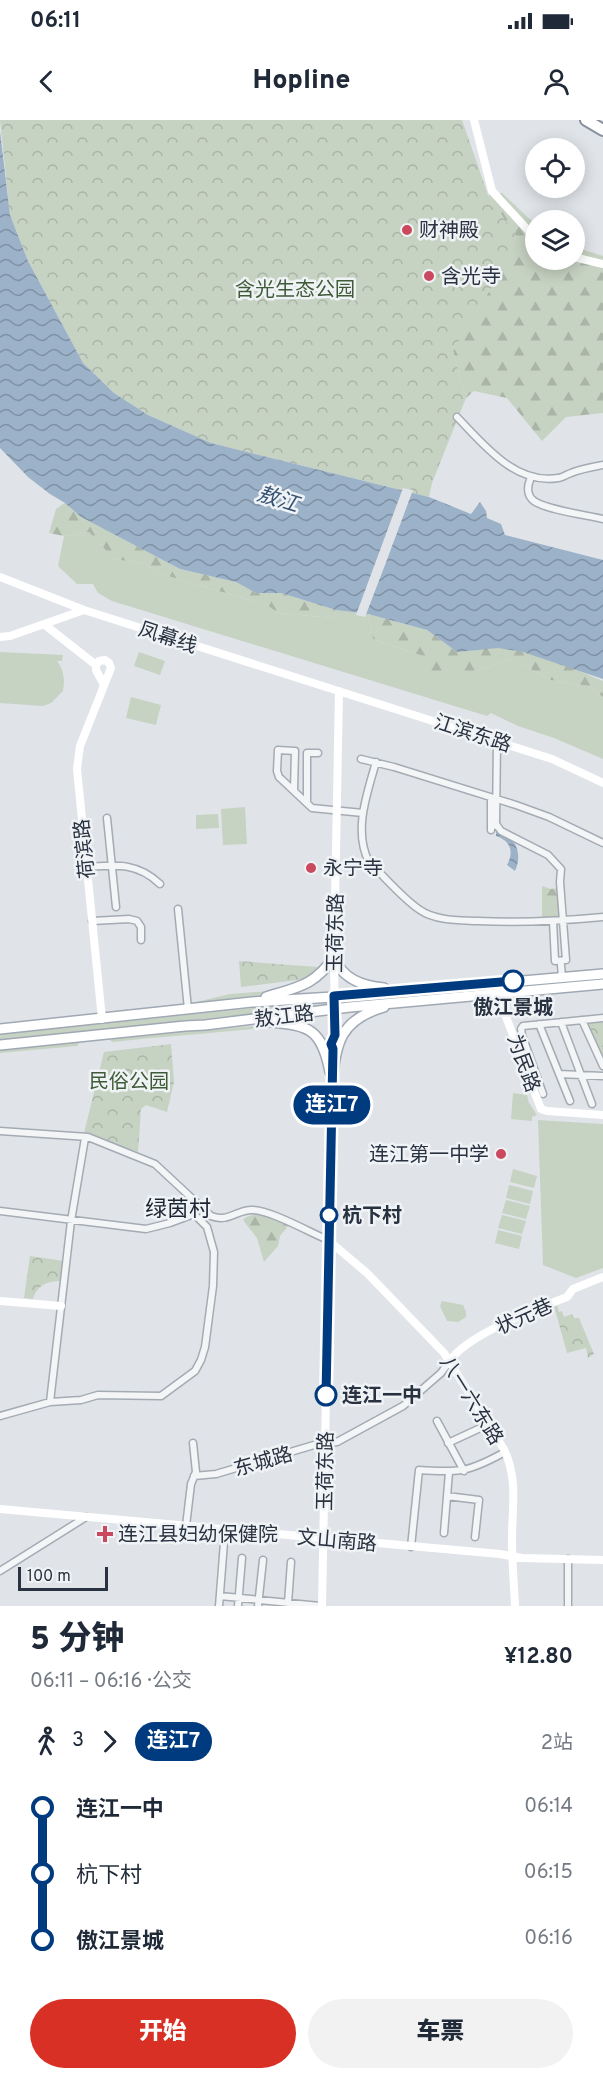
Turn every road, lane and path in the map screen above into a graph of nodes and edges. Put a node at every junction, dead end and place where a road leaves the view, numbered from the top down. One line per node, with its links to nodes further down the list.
1 (474, 120): 4 (main road)
2 (586, 120): 3 (highway)
3 (603, 130)
4 (525, 227)
5 (585, 260): 6 (main road)
6 (603, 264)
7 (457, 417): 8 (street)
8 (603, 465)
9 (530, 480): 10 (street)
10 (603, 519)
11 (0, 577): 12 (main road, 凤幕线)
12 (84, 610): 13 (main road); 17 (main road, 凤幕线)
13 (45, 625): 14 (main road); 15 (main road, 荷滨路)
14 (0, 637)
15 (96, 665): 16 (main road); 16 (main road, 荷滨路)
16 (103, 683): 36 (main road, 荷滨路)
17 (339, 691): 18 (main road, 江滨东路); 31 (main road, 玉荷东路)
18 (497, 741): 25 (main road, 江滨东路); 29 (street)
19 (318, 753): 23 (street)
20 (361, 759): 21 (street)
21 (376, 762): 24 (street); 29 (street)
22 (294, 778): 23 (street); 27 (street); 27 (street)
23 (307, 778): 30 (street)
24 (370, 782): 26 (street); 32 (street)
25 (603, 783)
26 (379, 785)
27 (294, 790): 30 (street)
28 (474, 796): 29 (street)
29 (492, 799): 34 (street); 43 (street)
30 (307, 803): 31 (street)
31 (338, 809): 32 (street); 45 (main road, 玉荷东路)
32 (363, 813): 42 (street)
33 (107, 818): 35 (street)
34 (603, 843)
35 (113, 865): 36 (street); 37 (street); 38 (street)
36 (86, 867): 41 (main road, 荷滨路)
37 (160, 884)
38 (116, 907)
39 (178, 909): 56 (street)
40 (603, 917): 43 (street)
41 (92, 921): 44 (street); 60 (main road, 荷滨路)
42 (553, 921): 43 (street); 46 (street)
43 (563, 921): 46 (street)
44 (141, 940)
45 (334, 957): 50 (main road); 52 (main road, 玉荷东路); 54 (main road)
46 (561, 962): 48 (street)
47 (603, 974): 48 (main road, 敖江路)
48 (562, 977): 50 (main road, 敖江路)
49 (603, 984): 51 (main road, 敖江路)
50 (404, 991): 52 (main road, 敖江路)
51 (498, 993): 55 (main road, 敖江路); 76 (main road, 为民路)
52 (334, 996): 53 (main road, 敖江路); 57 (main road, 玉荷东路)
53 (277, 1000): 54 (main road, 敖江路); 58 (main road)
54 (252, 1002): 56 (main road, 敖江路)
55 (405, 1002): 57 (main road, 敖江路); 66 (main road)
56 (188, 1009): 60 (main road, 敖江路)
57 (335, 1009): 58 (main road, 敖江路); 66 (main road, 玉荷东路)
58 (277, 1016): 61 (main road, 敖江路)
59 (603, 1018): 62 (street)
60 (102, 1019): 65 (main road, 敖江路)
61 (253, 1020): 67 (main road, 敖江路); 72 (main road)
62 (582, 1020): 63 (street); 68 (street)
63 (561, 1022): 64 (street); 70 (street)
64 (539, 1024): 69 (street); 73 (street)
65 (0, 1029)
66 (337, 1037): 72 (main road)
67 (0, 1045)
68 (603, 1068)
69 (559, 1074): 70 (street); 74 (street)
70 (582, 1075): 71 (street); 75 (street)
71 (603, 1076)
72 (332, 1084): 83 (main road, 玉荷东路)
73 (543, 1094)
74 (570, 1101)
75 (592, 1104)
76 (603, 1115)
77 (0, 1131): 78 (street)
78 (85, 1137): 79 (street); 82 (street)
79 (200, 1205): 81 (street); 83 (street)
80 (0, 1211): 82 (street)
81 (194, 1214): 82 (street); 90 (street)
82 (71, 1221): 86 (street)
83 (328, 1240): 88 (main road, 八一六东路); 96 (main road, 玉荷东路)
84 (603, 1277): 87 (main road, 状元巷)
85 (0, 1301): 86 (main road)
86 (61, 1306): 90 (street)
87 (456, 1352): 88 (main road); 89 (main road, 状元巷)
88 (444, 1353): 89 (main road, 八一六东路)
89 (449, 1362): 93 (main road, 八一六东路); 96 (street, 东城路)
90 (50, 1402): 91 (street)
91 (0, 1416)
92 (437, 1421): 95 (street)
93 (489, 1424): 95 (street); 97 (main road, 八一六东路)
94 (193, 1443): 100 (street)
95 (448, 1443): 98 (street)
96 (326, 1444): 100 (street, 东城路); 108 (main road, 玉荷东路)
97 (505, 1452): 98 (street); 110 (main road, 八一六东路)
98 (464, 1471): 99 (street)
99 (449, 1472): 101 (street); 109 (street)
100 (194, 1476): 104 (street)
101 (447, 1496): 106 (street); 107 (street)
102 (0, 1509): 103 (main road, 文山南路)
103 (86, 1516): 104 (main road, 文山南路); 116 (street)
104 (186, 1526): 105 (main road, 文山南路)
105 (225, 1530): 108 (main road, 文山南路); 117 (street)
106 (444, 1533)
107 (475, 1537)
108 (323, 1539): 109 (main road, 文山南路); 124 (main road, 玉荷东路)
109 (411, 1547): 110 (main road, 文山南路)
110 (513, 1557): 112 (main road, 文山南路); 125 (main road, 八一六东路)
111 (242, 1558): 118 (street)
112 (568, 1559): 114 (main road, 文山南路); 126 (street)
113 (263, 1560): 119 (street)
114 (603, 1560)
115 (291, 1563): 120 (street)
116 (0, 1570)
117 (220, 1596): 118 (street); 122 (street)
118 (238, 1598): 119 (street); 123 (street)
119 (259, 1603): 121 (street)
120 (288, 1603): 121 (street); 124 (street)
121 (279, 1604)
122 (219, 1606)
123 (238, 1606)
124 (321, 1606)
125 (515, 1606)
126 (568, 1606)

